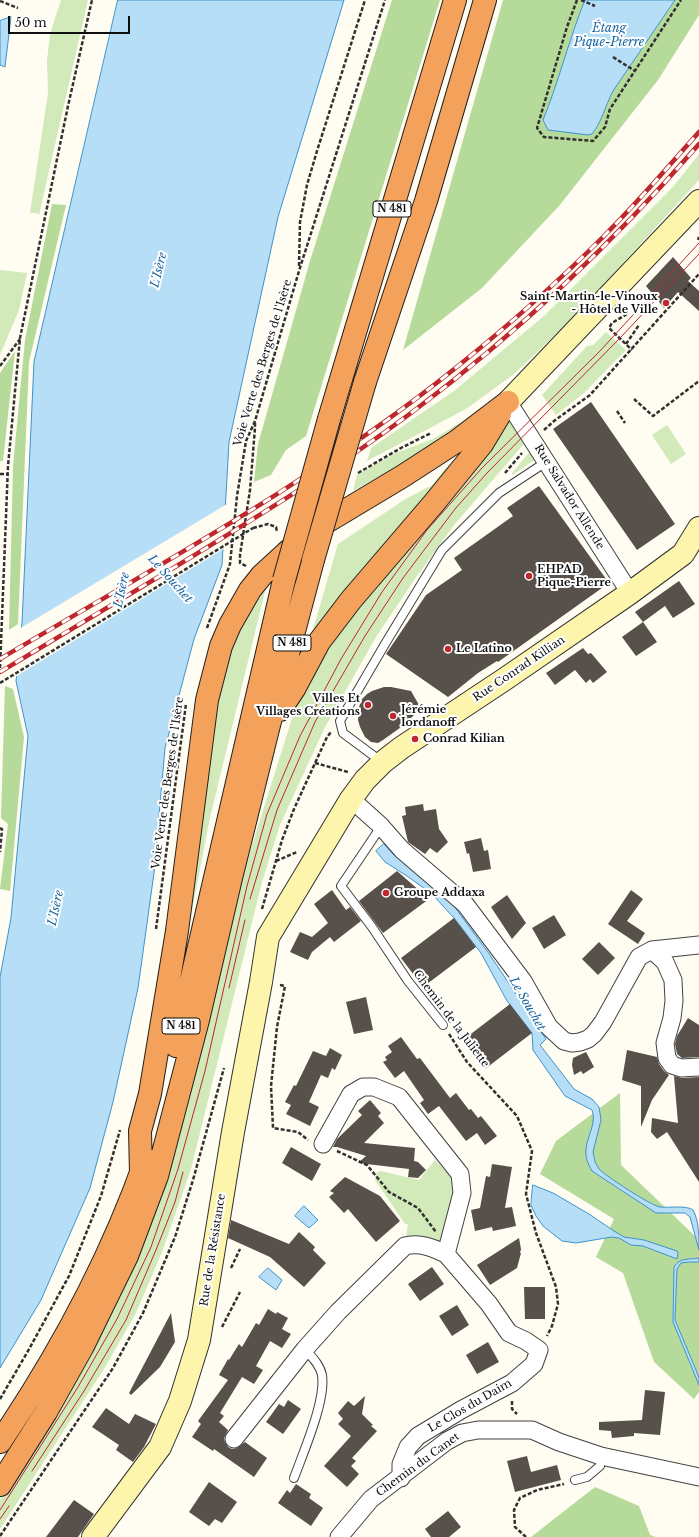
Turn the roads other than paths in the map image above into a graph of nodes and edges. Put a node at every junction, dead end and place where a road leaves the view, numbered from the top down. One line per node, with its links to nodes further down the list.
1 (455, 0): 18 (highway, N 481, bridge)
2 (485, 0): 8 (highway, N 481, bridge)
3 (699, 201): 4 (street)
4 (508, 402): 5 (street, Rue Salvador Allende); 8 (highway); 18 (highway)
5 (546, 462): 7 (street, Rue Salvador Allende); 9 (lane)
6 (699, 528): 7 (street, Rue Conrad Killian)
7 (630, 593): 9 (street, Rue Conrad Killian)
8 (269, 725): 28 (highway, N 481)
9 (383, 762): 10 (street, Rue Conrad Killian)
10 (351, 799): 11 (street); 12 (street, Rue Conrad Killian)
11 (380, 825): 14 (street); 15 (lane, Chemin de la Juliette)
12 (268, 936): 29 (street, Rue de la Résistance)
13 (699, 945): 14 (street)
14 (652, 950): 16 (street)
15 (443, 1025)
16 (699, 1067)
17 (323, 1144): 19 (street)
18 (141, 1173): 22 (highway, N 481)
19 (446, 1254): 20 (street); 26 (street, Le Clos du Daim)
20 (305, 1350): 21 (street); 25 (lane)
21 (234, 1439)
22 (0, 1442)
23 (601, 1456): 24 (street, Chemin du Canet); 26 (street, Chemin du Canet); 27 (lane)
24 (699, 1477)
25 (294, 1478)
26 (401, 1478): 30 (street, Chemin du Canet)
27 (575, 1480)
28 (0, 1486)
29 (93, 1537)
30 (339, 1537)

